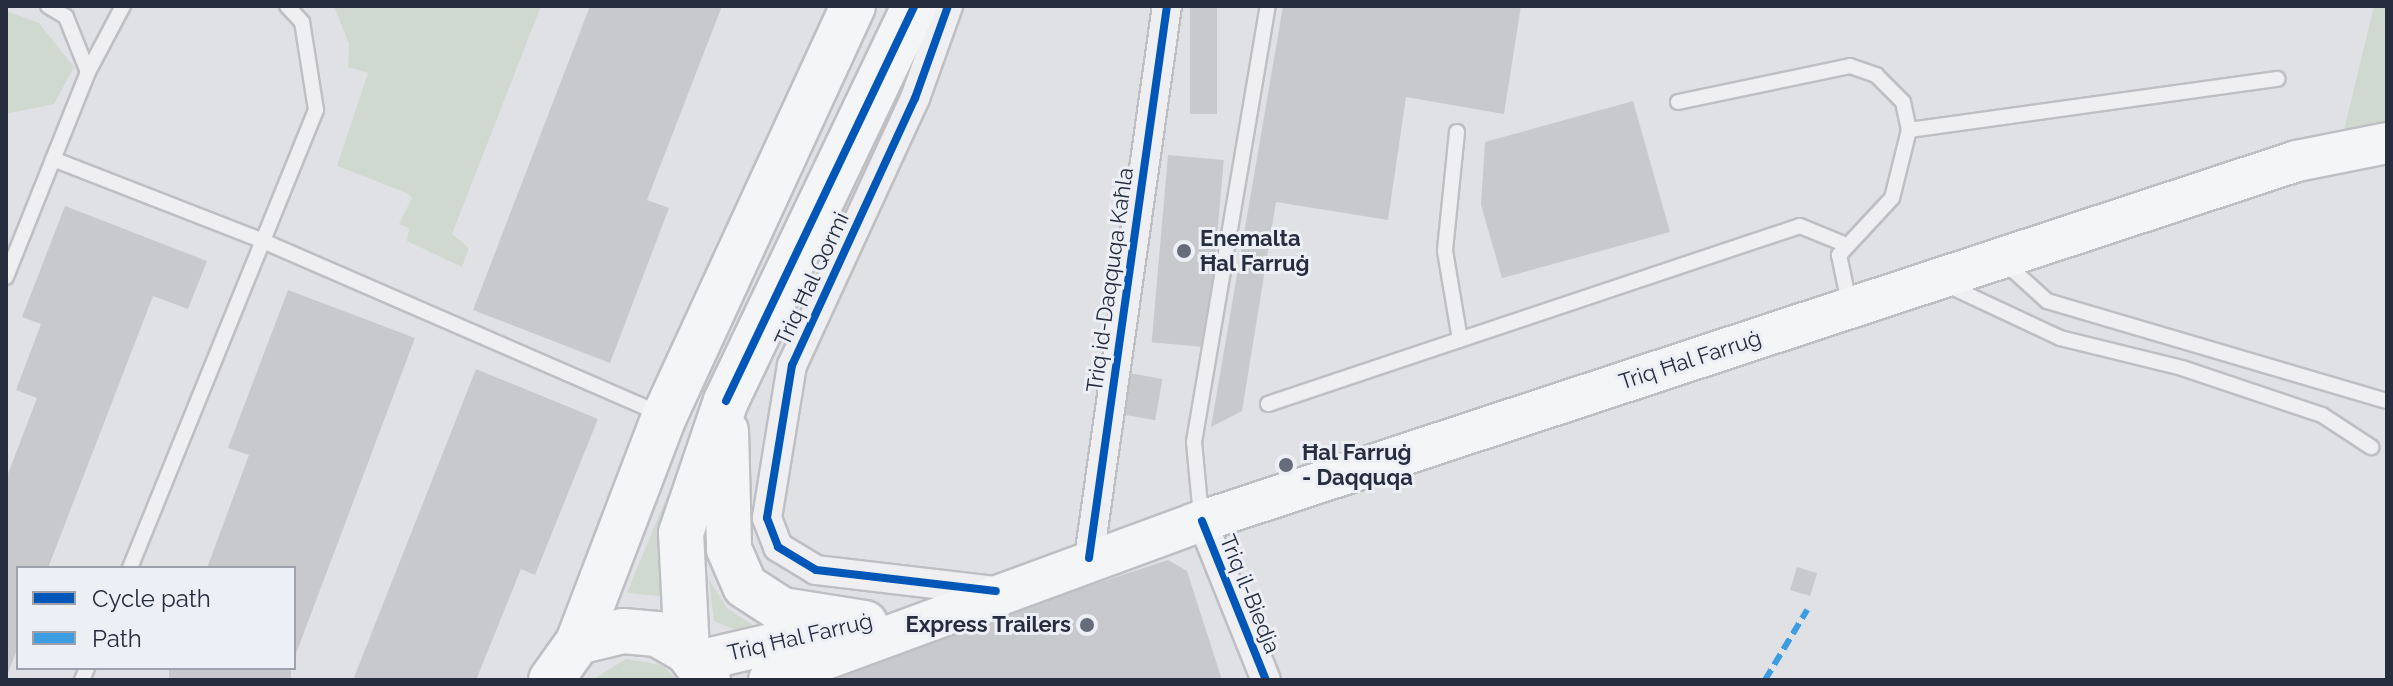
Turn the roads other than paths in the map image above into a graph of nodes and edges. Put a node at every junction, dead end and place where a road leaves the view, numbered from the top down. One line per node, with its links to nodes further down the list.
1 (48, 6): 9 (lane)
2 (123, 6): 9 (lane)
3 (287, 6): 16 (lane)
4 (853, 6): 26 (highway)
5 (914, 6): 23 (highway, Triq Ħal Qormi)
6 (948, 6): 31 (street, Triq Ħal Qormi)
7 (1167, 6): 29 (street, Triq id-Daqquqa Kaħla)
8 (1268, 6): 28 (lane)
9 (88, 72): 15 (lane)
10 (2277, 79): 12 (lane)
11 (1678, 102): 12 (lane)
12 (1909, 130): 17 (lane)
13 (1457, 132): 22 (lane)
14 (2387, 143): 18 (main road, Triq Ħal Farruġ)
15 (53, 159): 16 (lane); 19 (lane)
16 (263, 241): 26 (lane); 30 (lane)
17 (1844, 244): 21 (lane); 22 (lane)
18 (2000, 258): 20 (main road, Triq Ħal Farruġ); 24 (lane)
19 (6, 277)
20 (1935, 280): 21 (main road, Triq Ħal Farruġ); 27 (lane)
21 (1850, 308): 28 (main road, Triq Ħal Farruġ)
22 (1460, 340): 25 (lane)
23 (726, 401): 32 (highway); 34 (highway, Triq Ħal Qormi)
24 (2387, 401)
25 (1268, 404)
26 (664, 417): 33 (highway)
27 (2371, 447)
28 (1202, 521): 29 (main road, Triq Ħal Farruġ); 37 (street, Triq il-Biedja)
29 (1089, 558): 31 (main road, Triq Ħal Farruġ)
30 (131, 566)
31 (996, 591): 32 (main road, Triq Ħal Farruġ); 36 (main road, Triq Ħal Farruġ)
32 (865, 623): 34 (main road, Triq Ħal Farruġ)
33 (578, 642): 34 (highway); 35 (highway)
34 (697, 664)
35 (551, 680)
36 (769, 680)
37 (1266, 680)

